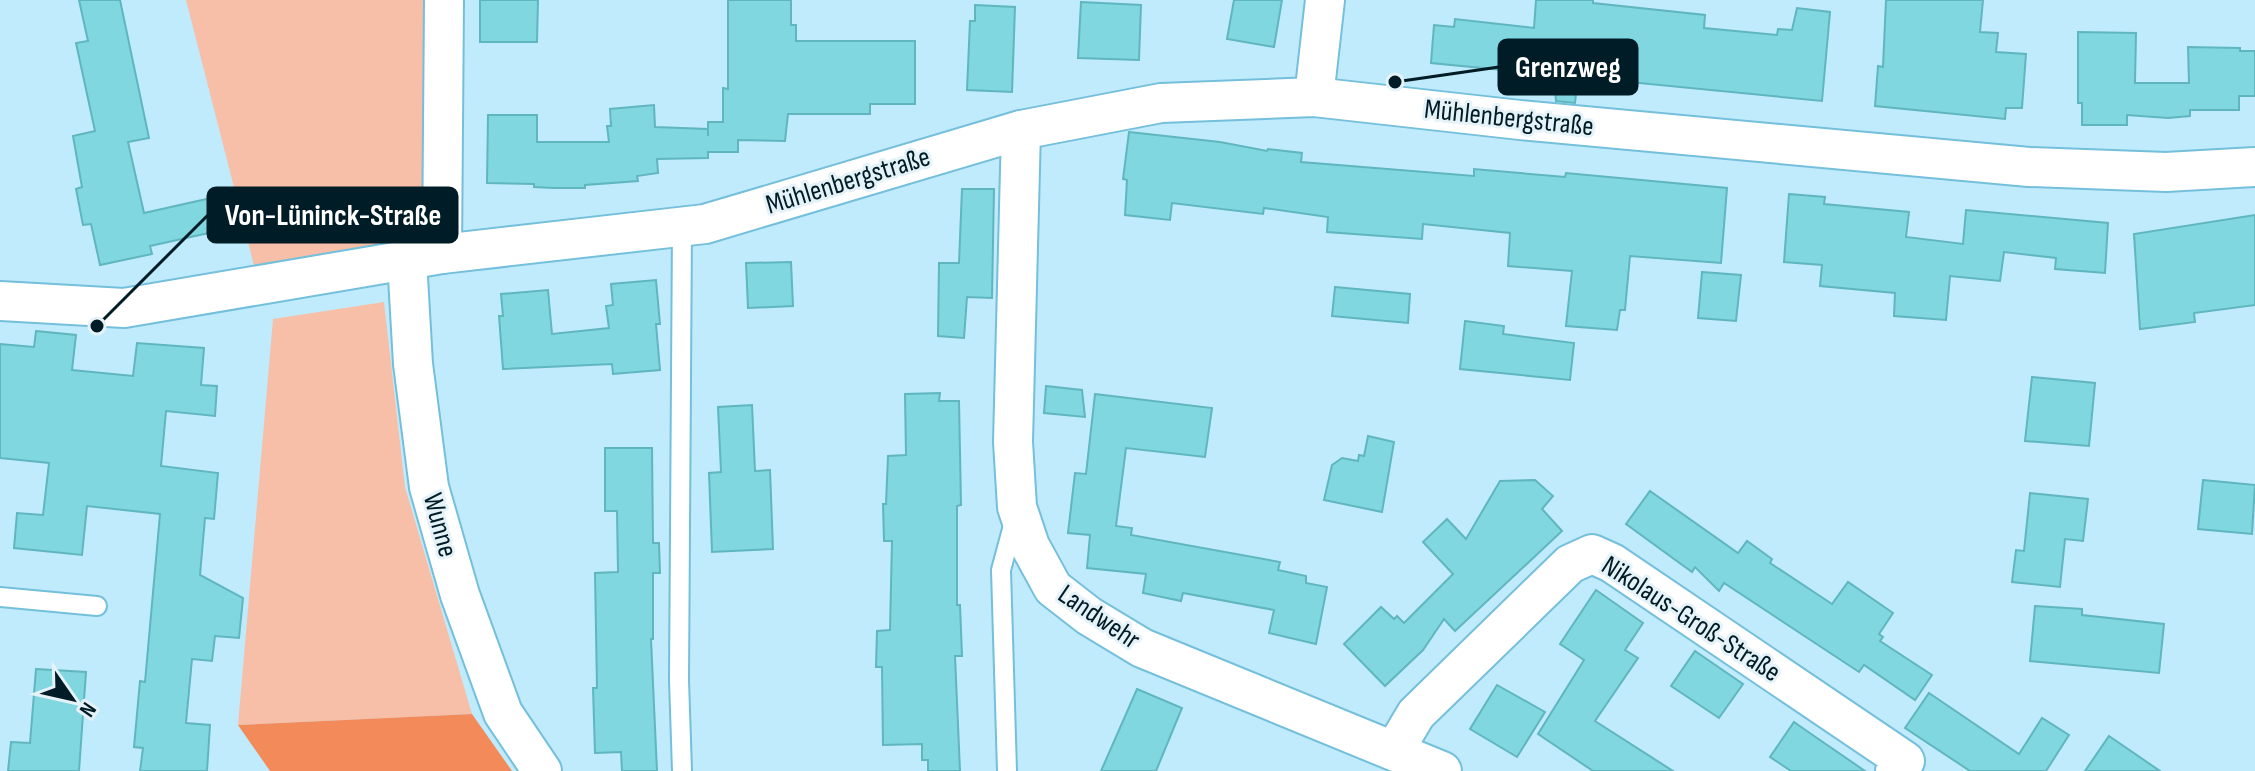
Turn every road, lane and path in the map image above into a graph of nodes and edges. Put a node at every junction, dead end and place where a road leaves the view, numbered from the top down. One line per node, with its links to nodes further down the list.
1 (444, 0): 7 (street, Wunne)
2 (1325, 0): 3 (street)
3 (1314, 97): 4 (street, Mühlenbergstraße); 5 (street, Mühlenbergstraße)
4 (1021, 130): 6 (street, Mühlenbergstraße); 9 (street, Landwehr)
5 (2255, 167)
6 (682, 227): 7 (street, Mühlenbergstraße); 15 (lane)
7 (424, 257): 8 (street, Mühlenbergstraße); 14 (street, Wunne)
8 (0, 301)
9 (1017, 507): 12 (street, Landwehr); 16 (lane)
10 (0, 597): 11 (lane)
11 (97, 606)
12 (1394, 751): 13 (street, Nikolaus-Groß-Straße); 17 (street, Landwehr)
13 (1907, 768)
14 (542, 771)
15 (682, 771)
16 (1007, 771)
17 (1442, 771)

